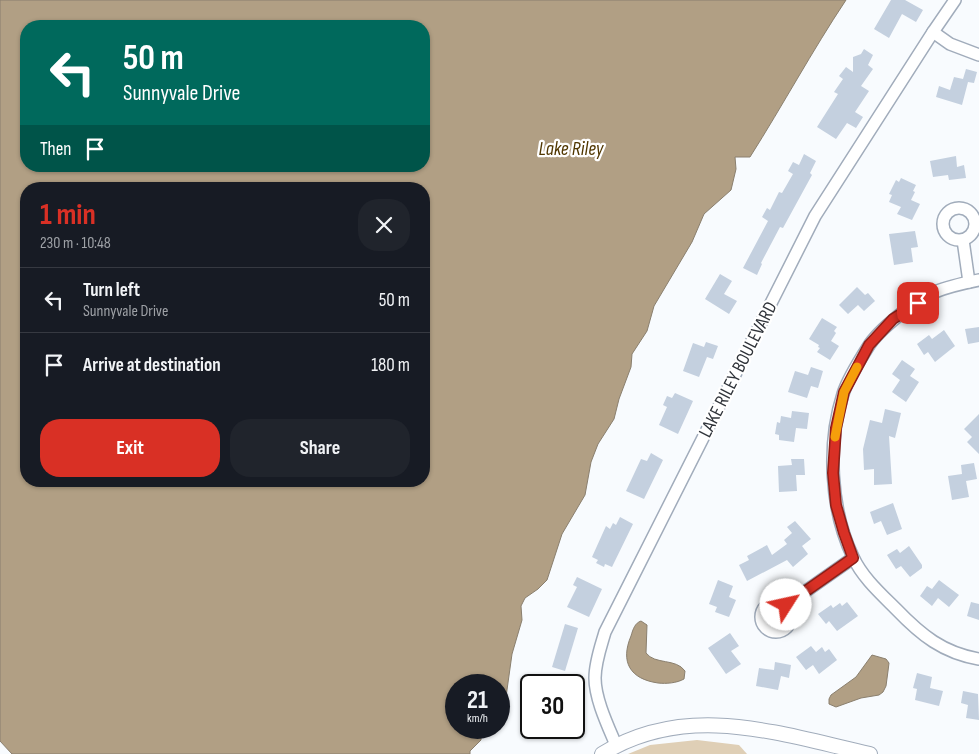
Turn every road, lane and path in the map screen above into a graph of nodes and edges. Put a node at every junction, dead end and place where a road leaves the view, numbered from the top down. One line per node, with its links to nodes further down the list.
1 (955, 0): 2 (street, LAKE RILEY BOULEVARD)
2 (933, 32): 3 (street); 9 (street, LAKE RILEY BOULEVARD)
3 (979, 55)
4 (963, 240): 5 (street)
5 (974, 281): 6 (street)
6 (853, 558): 7 (street); 8 (street)
7 (786, 605)
8 (979, 659)
9 (616, 745): 10 (street); 11 (street)
10 (602, 754)
11 (870, 754)

